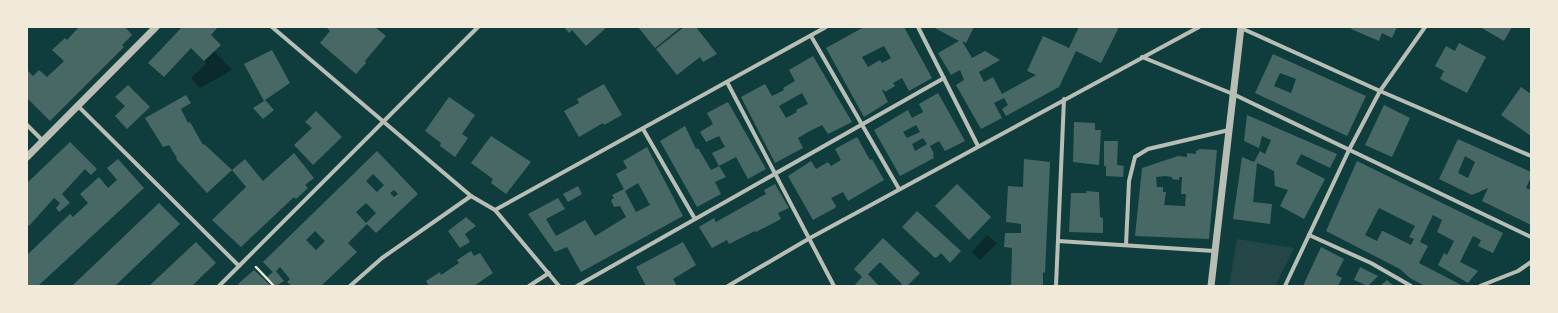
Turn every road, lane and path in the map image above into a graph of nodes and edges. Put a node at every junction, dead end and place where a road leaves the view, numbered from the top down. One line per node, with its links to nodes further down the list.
1 (156, 27): 16 (street)
2 (272, 27): 17 (street)
3 (478, 27): 17 (street)
4 (826, 27): 9 (street)
5 (918, 27): 11 (street)
6 (1199, 27): 10 (street)
7 (1425, 27): 13 (street)
8 (1241, 28): 13 (street); 14 (street)
9 (810, 36): 12 (street); 19 (street)
10 (1142, 57): 14 (street); 15 (street)
11 (944, 78): 19 (street); 23 (street)
12 (727, 82): 20 (street); 27 (street)
13 (1380, 91): 24 (street); 25 (street)
14 (1233, 94): 21 (street); 24 (street)
15 (1064, 99): 23 (street); 35 (street)
16 (78, 106): 22 (street); 40 (street)
17 (383, 121): 29 (street); 38 (street)
18 (27, 125): 22 (street)
19 (861, 125): 27 (street); 28 (street)
20 (643, 128): 30 (street); 31 (street)
21 (1230, 130): 36 (street); 37 (street)
22 (43, 141): 26 (street)
23 (978, 146): 28 (street)
24 (1350, 150): 32 (street); 33 (street)
25 (1531, 156)
26 (27, 158)
27 (776, 173): 31 (street); 34 (street)
28 (899, 189): 34 (street)
29 (471, 196): 30 (street); 44 (street)
30 (495, 210): 41 (street)
31 (695, 219): 47 (street)
32 (1309, 235): 52 (street); 53 (street)
33 (1531, 237)
34 (810, 238): 48 (street); 49 (street)
35 (1058, 241): 36 (street); 50 (street)
36 (1126, 245): 37 (street)
37 (1214, 251): 51 (street)
38 (247, 258): 40 (street); 43 (path)
39 (1531, 262): 54 (street)
40 (239, 266): 42 (street)
41 (549, 273): 45 (street); 46 (street)
42 (219, 286)
43 (274, 286)
44 (350, 286)
45 (529, 286)
46 (559, 286)
47 (577, 286)
48 (728, 286)
49 (834, 286)
50 (1056, 286)
51 (1211, 286)
52 (1285, 286)
53 (1411, 286)
54 (1480, 286)

